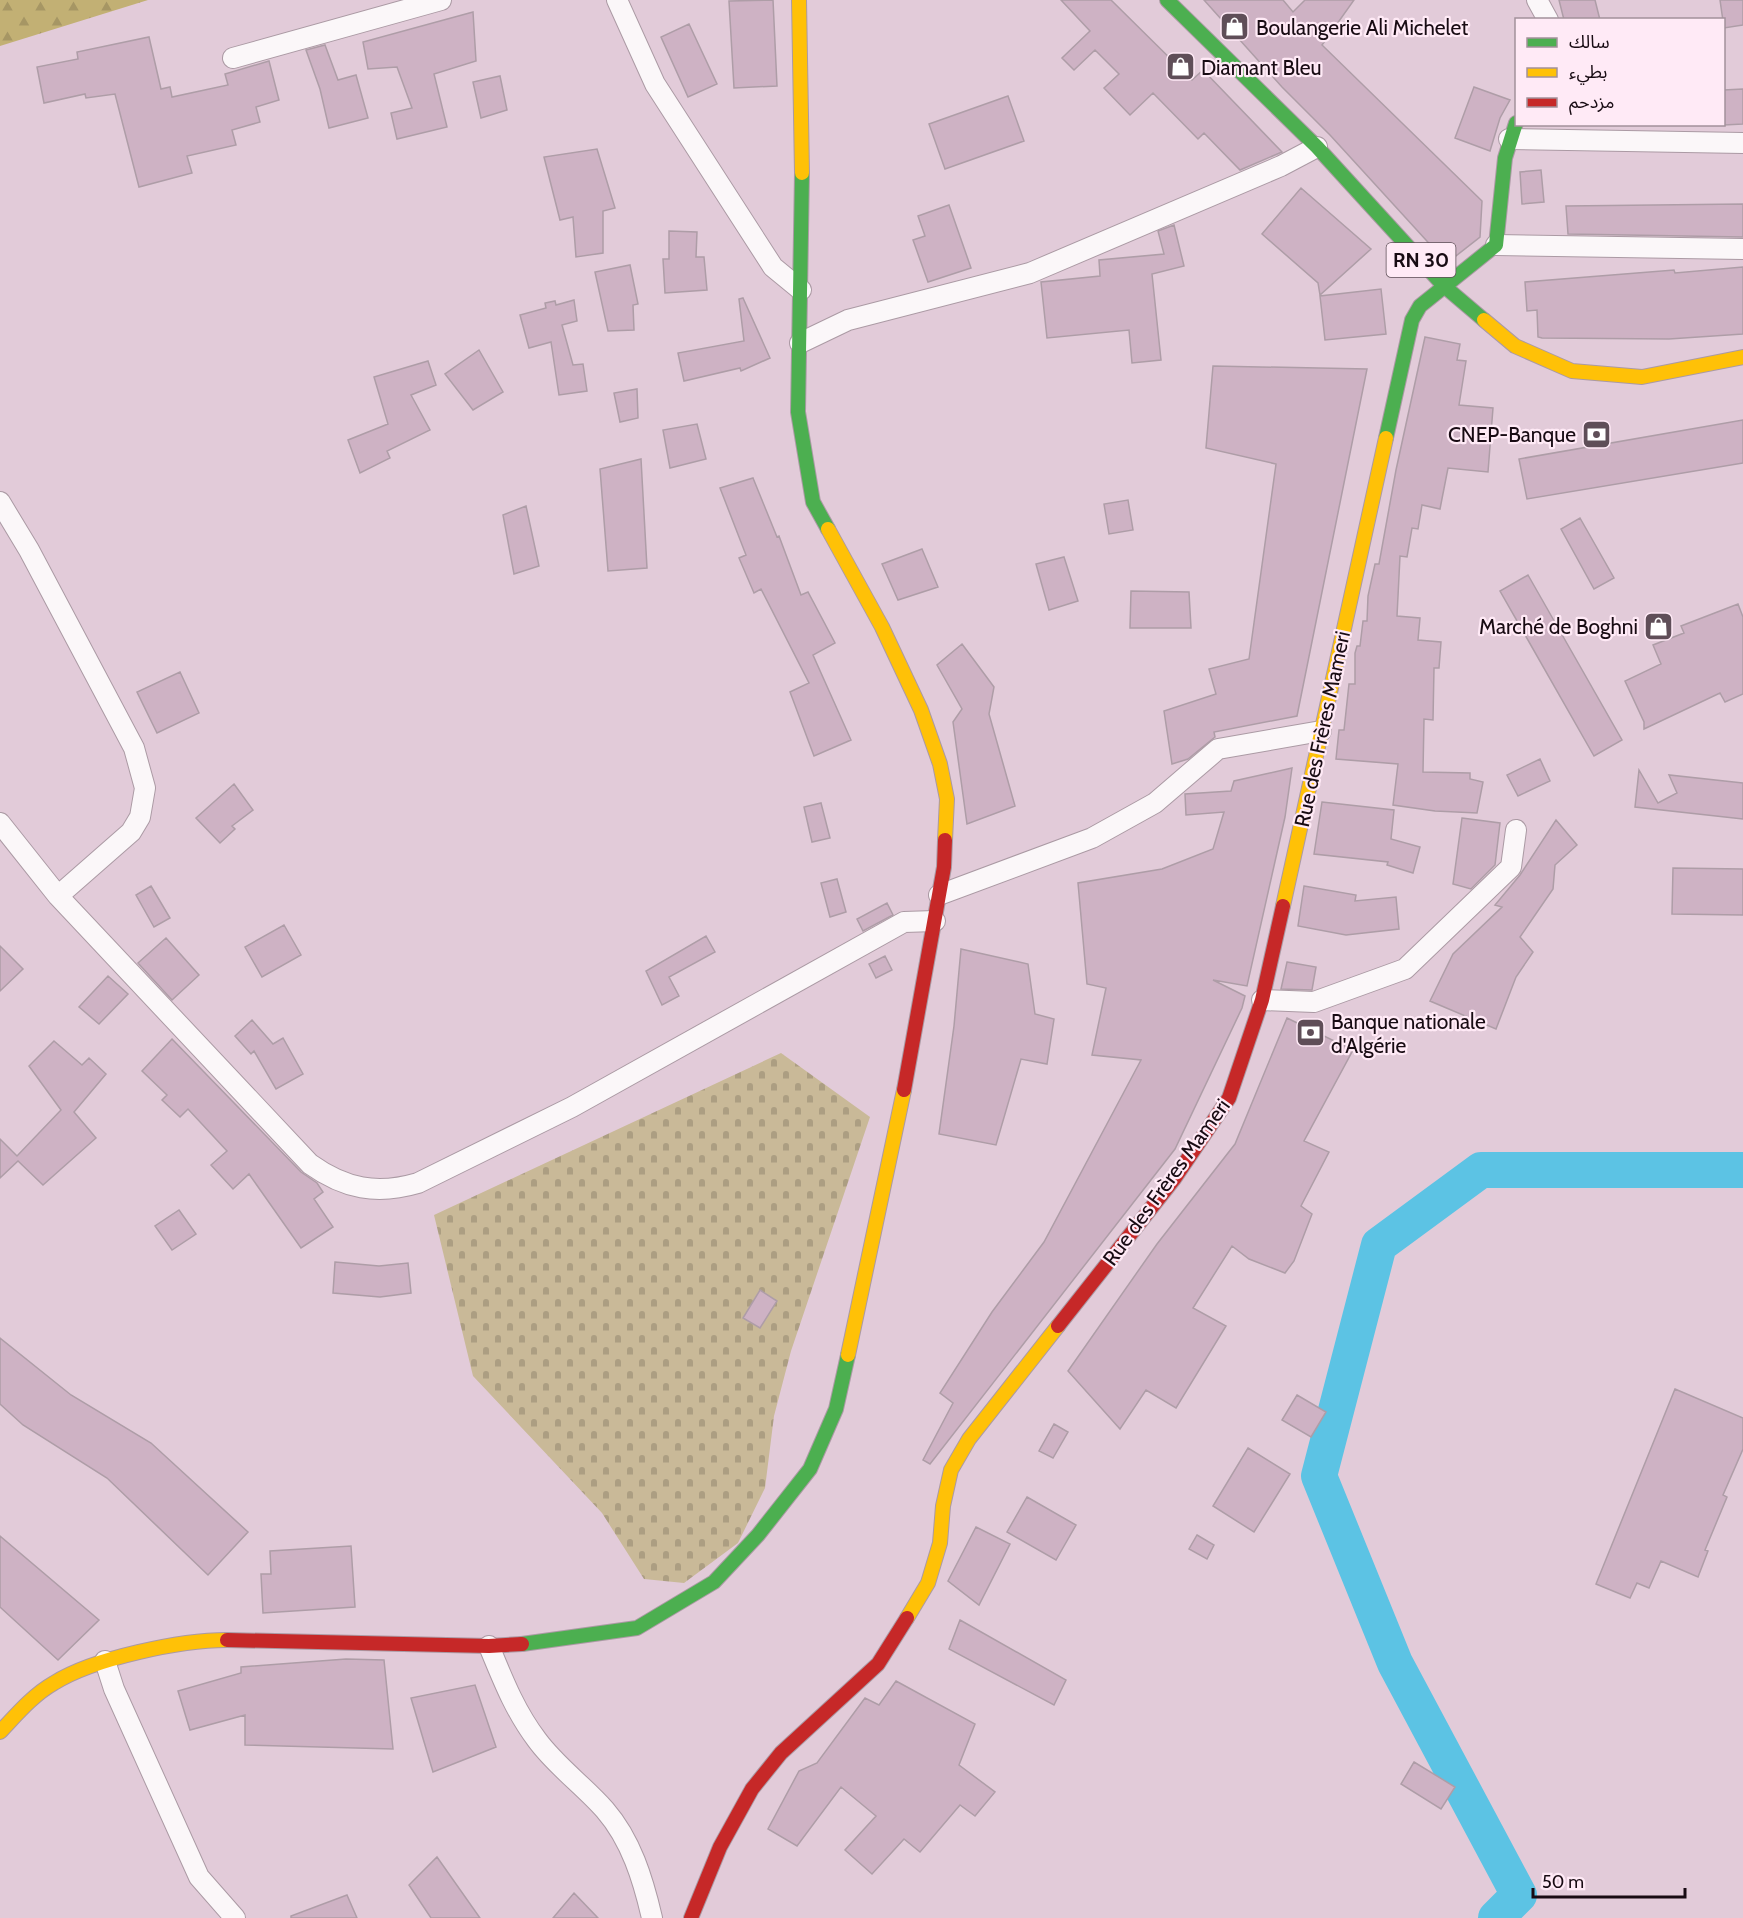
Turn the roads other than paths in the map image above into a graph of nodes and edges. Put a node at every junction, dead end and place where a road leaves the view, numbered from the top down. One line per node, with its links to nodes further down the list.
1 (441, 0): 7 (street)
2 (617, 0): 14 (street)
3 (799, 0): 14 (main road)
4 (1167, 0): 10 (main road, RN 30)
5 (1537, 0): 6 (street)
6 (1547, 18)
7 (233, 58)
8 (1513, 131): 9 (street); 11 (main road)
9 (1743, 143)
10 (1317, 147): 13 (main road, RN 30); 15 (street)
11 (1496, 245): 12 (street); 13 (main road, Rue des Frères Mameri)
12 (1743, 249)
13 (1444, 286): 16 (main road, RN 30); 18 (main road, Rue des Frères Mameri)
14 (801, 290): 15 (main road)
15 (800, 343): 21 (main road)
16 (1743, 357)
17 (0, 502): 22 (street)
18 (1321, 731): 21 (street); 24 (main road, Rue des Frères Mameri)
19 (0, 823): 22 (street)
20 (1516, 830): 24 (street)
21 (939, 895): 23 (main road)
22 (58, 896): 23 (street)
23 (935, 921): 25 (main road)
24 (1262, 1000): 30 (main road, Rue des Frères Mameri)
25 (489, 1646): 26 (main road); 29 (street)
26 (105, 1661): 27 (main road); 28 (street)
27 (0, 1732)
28 (235, 1918)
29 (652, 1918)
30 (691, 1918)

